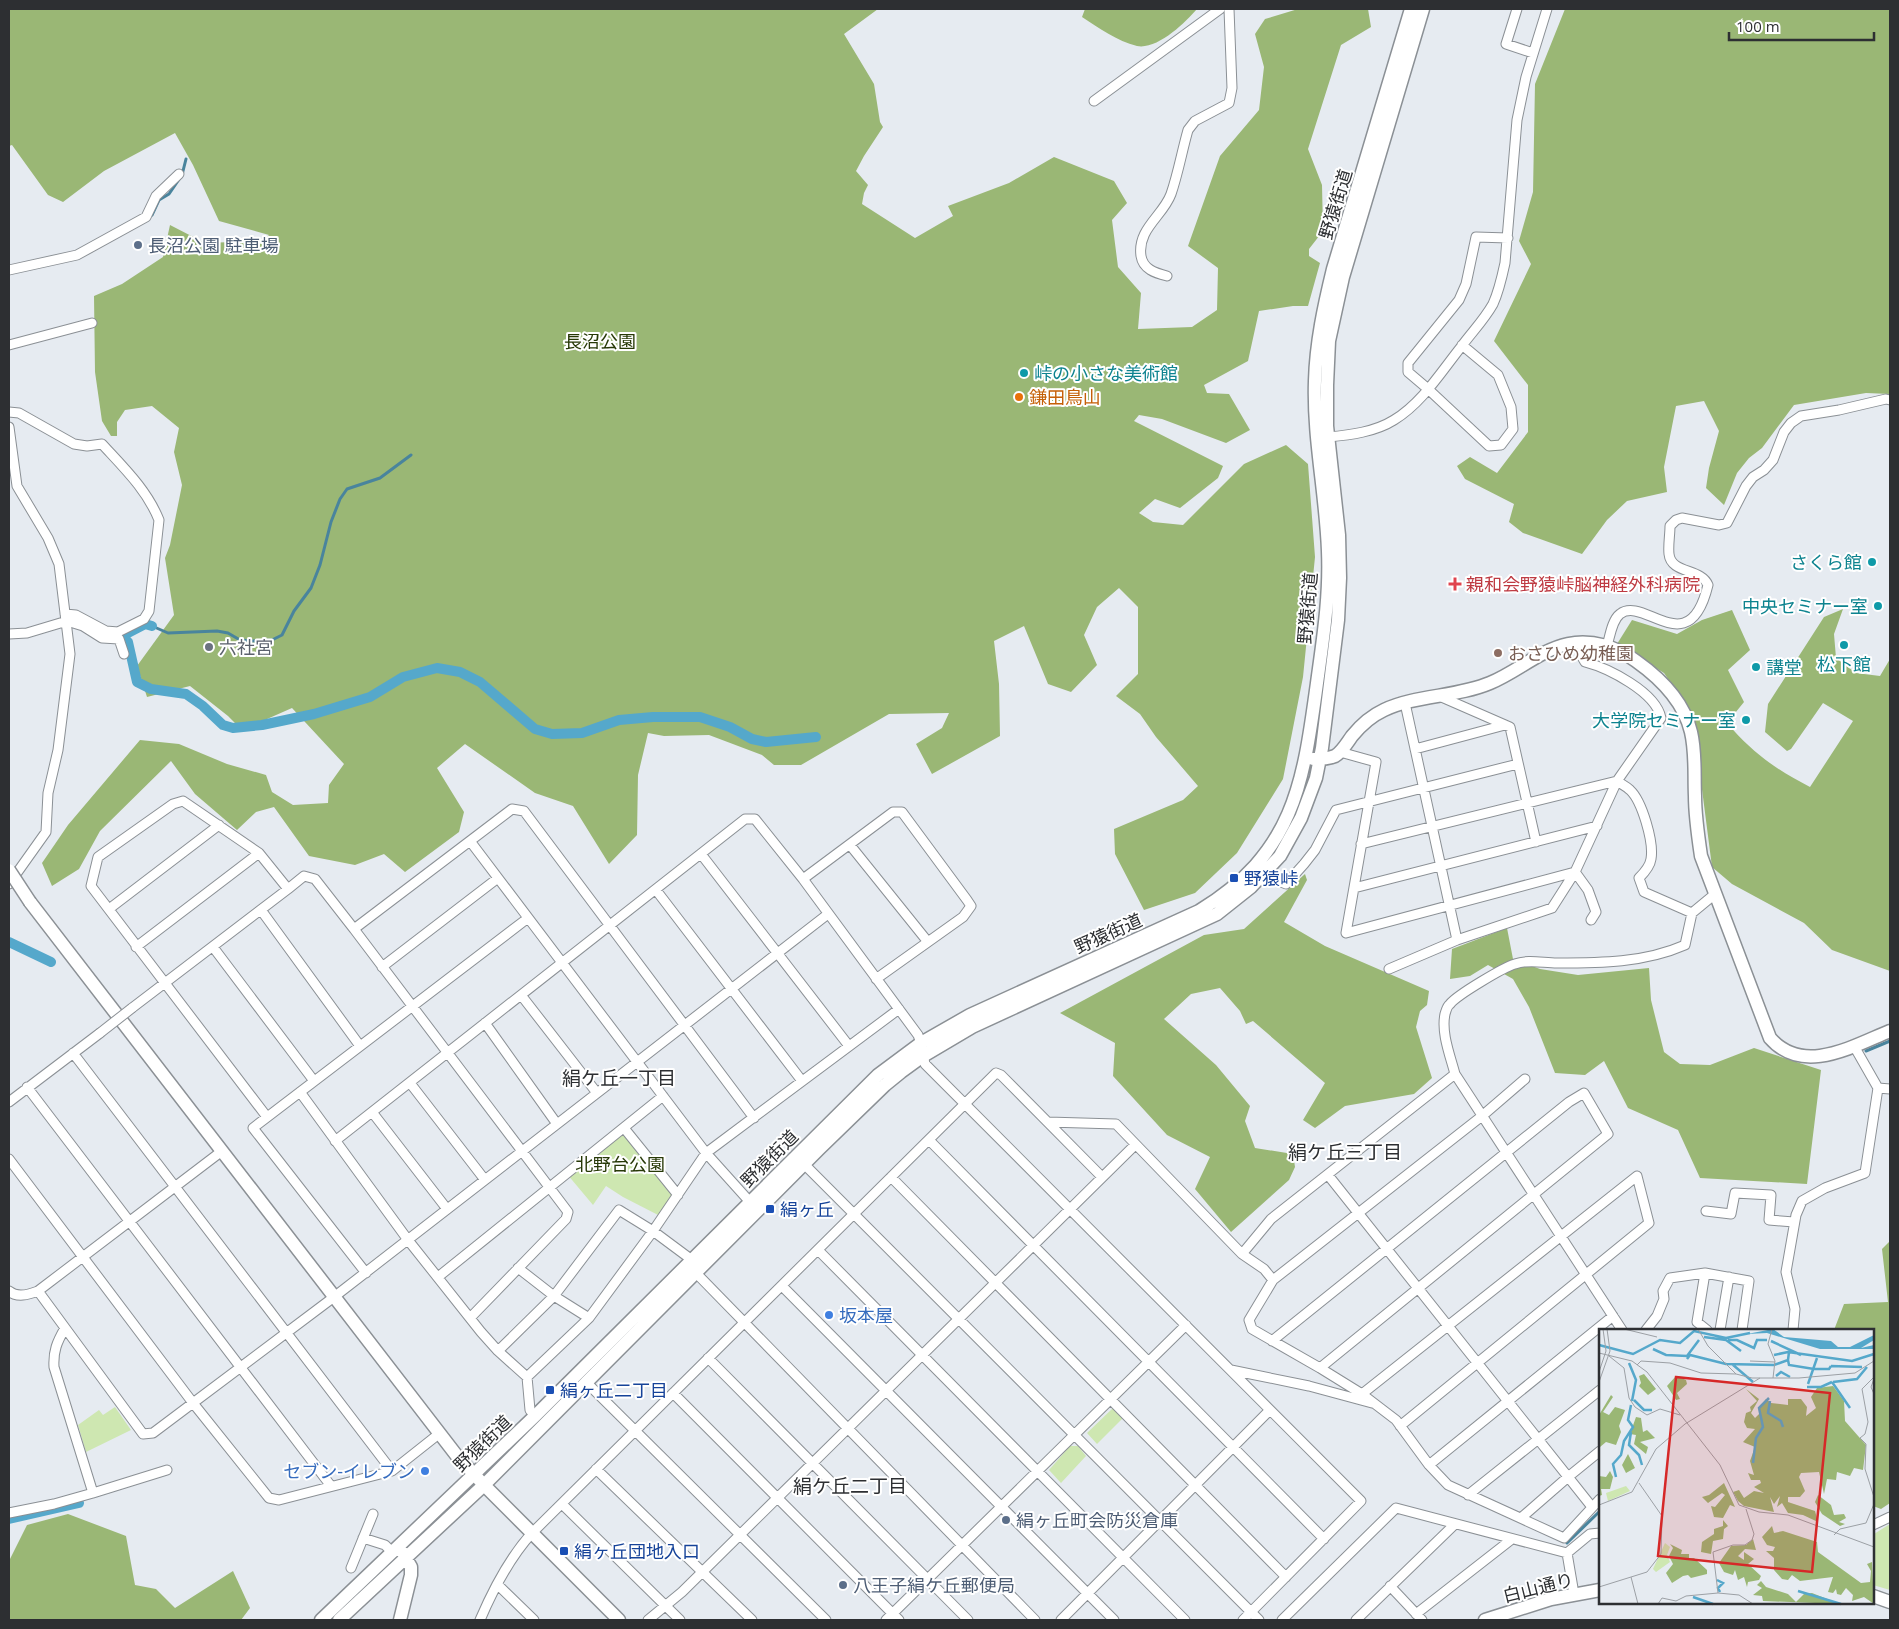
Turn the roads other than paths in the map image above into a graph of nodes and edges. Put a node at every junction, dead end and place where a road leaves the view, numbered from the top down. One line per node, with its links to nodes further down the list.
1 (1220, 9): 8 (street)
2 (1229, 9): 12 (street)
3 (1411, 9): 31 (main road, 野猿街道)
4 (1423, 9): 20 (main road, 野猿街道)
5 (1517, 9): 7 (street)
6 (1547, 9): 7 (street)
7 (1533, 53): 10 (street)
8 (1094, 101)
9 (179, 174): 11 (street)
10 (1508, 238): 15 (street); 16 (street)
11 (9, 270)
12 (1166, 276)
13 (92, 323): 14 (street)
14 (9, 345)
15 (1462, 345): 16 (street); 16 (street)
16 (1428, 389): 20 (street)
17 (1890, 400): 24 (street)
18 (9, 412): 21 (street)
19 (9, 430): 21 (street)
20 (1328, 437): 32 (main road, 野猿街道)
21 (66, 617): 22 (street); 25 (street); 53 (street)
22 (9, 634)
23 (1584, 642): 24 (main road); 26 (main road); 34 (street)
24 (1607, 646): 57 (main road)
25 (124, 654)
26 (1439, 696): 27 (main road); 28 (street)
27 (1405, 703): 29 (street); 30 (main road)
28 (1505, 725): 29 (street); 33 (street)
29 (1415, 749): 35 (street)
30 (1340, 752): 32 (main road); 36 (street)
31 (1306, 759): 32 (main road); 87 (main road, 野猿街道)
32 (1320, 759): 49 (main road, 野猿街道)
33 (1518, 764): 35 (street); 37 (street)
34 (1617, 781): 37 (street); 39 (street); 61 (street)
35 (1424, 788): 36 (street); 40 (street)
36 (1369, 802): 43 (street); 49 (street)
37 (1528, 803): 40 (street); 42 (street)
38 (218, 825): 45 (street); 59 (street); 59 (street)
39 (1596, 826): 42 (street); 50 (street)
40 (1432, 827): 43 (street); 47 (street)
41 (470, 841): 51 (street); 65 (street); 66 (street)
42 (1536, 842): 47 (street)
43 (1362, 844): 54 (street)
44 (850, 845): 52 (street); 68 (street); 68 (street)
45 (259, 853): 55 (street); 69 (street)
46 (700, 854): 52 (street); 56 (street); 71 (street)
47 (1441, 866): 54 (street); 58 (street)
48 (9, 870): 115 (main road, bridge)
49 (1266, 872): 87 (main road, 野猿街道)
50 (1575, 872): 58 (street); 64 (street); 67 (street)
51 (498, 878): 63 (street); 73 (street)
52 (803, 879): 62 (street)
53 (9, 884)
54 (1354, 888): 58 (street)
55 (288, 889): 60 (street); 66 (street)
56 (656, 890): 65 (street); 77 (street)
57 (1715, 894): 61 (street); 86 (main road)
58 (1450, 904): 67 (street)
59 (109, 909): 69 (street)
60 (261, 910): 70 (street); 84 (street)
61 (1692, 913): 92 (street)
62 (828, 914): 71 (street); 75 (street)
63 (528, 918): 72 (street); 79 (street)
64 (1591, 920)
65 (610, 926): 72 (street); 82 (street)
66 (354, 929): 73 (street)
67 (1458, 940): 74 (street)
68 (928, 942): 75 (street)
69 (136, 947): 76 (street)
70 (213, 947): 76 (street); 94 (street)
71 (777, 953): 77 (street); 85 (street)
72 (562, 963): 78 (street); 90 (street)
73 (382, 967): 79 (street)
74 (1389, 969)
75 (876, 979): 80 (street)
76 (165, 983): 88 (street, bridge); 107 (street)
77 (731, 989): 82 (street); 95 (street)
78 (521, 996): 81 (street); 101 (street)
79 (412, 1006): 84 (street); 89 (street)
80 (899, 1008): 85 (street); 87 (street)
81 (485, 1024): 89 (street); 110 (street)
82 (684, 1025): 90 (street); 108 (street)
83 (1890, 1031): 86 (main road)
84 (360, 1046): 94 (street)
85 (849, 1046): 95 (street)
86 (1854, 1046): 98 (street)
87 (922, 1049): 104 (street); 120 (main road, 野猿街道)
88 (74, 1053): 97 (street); 125 (street)
89 (447, 1053): 96 (street); 116 (street)
90 (637, 1062): 101 (street); 102 (street)
91 (996, 1073): 104 (street); 109 (street); 123 (street)
92 (1455, 1074): 106 (street); 121 (street)
93 (1525, 1079): 106 (street)
94 (314, 1081): 100 (street)
95 (802, 1081): 108 (street)
96 (410, 1082): 105 (street); 124 (street)
97 (27, 1087): 103 (street); 135 (street)
98 (1878, 1088): 99 (street); 136 (street)
99 (1890, 1089)
100 (300, 1092): 107 (street); 113 (street)
101 (597, 1093): 110 (street)
102 (663, 1096): 111 (street); 117 (street)
103 (9, 1102)
104 (965, 1104): 112 (street); 130 (street)
105 (372, 1112): 113 (street); 131 (street)
106 (1482, 1116): 118 (street); 133 (street)
107 (267, 1117): 148 (street)
108 (754, 1118): 117 (street)
109 (1048, 1122): 114 (street); 123 (street)
110 (557, 1124): 116 (street)
111 (624, 1128): 126 (street); 127 (street)
112 (929, 1140): 122 (street); 140 (street)
113 (336, 1141): 139 (street)
114 (1134, 1145): 123 (street); 143 (street)
115 (222, 1151): 125 (street); 160 (main road)
116 (522, 1152): 124 (street); 126 (street)
117 (706, 1153): 127 (street); 129 (street)
118 (1506, 1153): 128 (street); 128 (street); 141 (street)
119 (9, 1159): 144 (street)
120 (800, 1160): 129 (main road, 野猿街道); 134 (street); 149 (main road, 野猿街道)
121 (1328, 1175): 133 (street); 143 (street)
122 (891, 1177): 134 (street); 154 (street)
123 (1102, 1177): 130 (street)
124 (485, 1180): 131 (street)
125 (174, 1186): 135 (street); 175 (street)
126 (549, 1188): 146 (street); 151 (street)
127 (678, 1195): 137 (street)
128 (1533, 1195): 138 (street); 156 (street)
129 (750, 1202): 145 (main road, 野猿街道)
130 (1070, 1209): 140 (street); 166 (street)
131 (447, 1210): 139 (street)
132 (1706, 1212): 136 (street)
133 (1358, 1213): 141 (street); 153 (street)
134 (854, 1214): 142 (street); 164 (street)
135 (129, 1221): 144 (street); 182 (street)
136 (1794, 1222): 174 (street)
137 (653, 1231): 145 (street); 159 (street); 163 (street)
138 (1560, 1236): 150 (street); 150 (street); 167 (street)
139 (408, 1240): 148 (street); 151 (street)
140 (1034, 1245): 154 (street); 180 (street)
141 (1387, 1249): 156 (street); 176 (street)
142 (818, 1250): 155 (street); 178 (street)
143 (1242, 1254): 153 (street)
144 (82, 1256): 158 (street); 193 (street)
145 (692, 1260): 196 (main road, 野猿街道)
146 (518, 1268): 159 (street); 162 (street)
147 (1706, 1272): 152 (street); 170 (street); 171 (street)
148 (366, 1273): 160 (street)
149 (696, 1273): 165 (street); 186 (main road, 野猿街道)
150 (1586, 1276): 161 (street); 181 (street)
151 (438, 1277): 162 (street)
152 (1729, 1277): 172 (street); 173 (street)
153 (1273, 1280): 176 (street)
154 (995, 1282): 164 (street); 191 (street)
155 (782, 1286): 165 (street); 187 (street)
156 (1418, 1288): 167 (street); 183 (street)
157 (9, 1291): 158 (street)
158 (38, 1291): 168 (street)
159 (554, 1296): 163 (street); 177 (street)
160 (334, 1297): 175 (street); 200 (main road)
161 (1613, 1316): 169 (street); 192 (street)
162 (470, 1318): 177 (street)
163 (590, 1318): 185 (street)
164 (958, 1318): 178 (street); 201 (street)
165 (744, 1323): 179 (street); 198 (street)
166 (1186, 1325): 180 (street); 184 (street)
167 (1448, 1326): 181 (street); 190 (street)
168 (65, 1328): 193 (street); 216 (street)
169 (1621, 1329)
170 (1647, 1329)
171 (1706, 1329)
172 (1720, 1329)
173 (1742, 1329)
174 (1793, 1329)
175 (286, 1333): 182 (street); 209 (street)
176 (1272, 1341): 183 (street)
177 (498, 1350): 185 (street)
178 (922, 1355): 187 (street); 210 (street)
179 (708, 1358): 189 (street); 205 (street)
180 (1148, 1361): 191 (street); 203 (street)
181 (1478, 1363): 192 (street); 197 (street)
182 (242, 1368): 193 (street); 214 (street)
183 (1320, 1368): 190 (street)
184 (1230, 1370): 194 (street); 195 (street)
185 (527, 1377): 196 (street)
186 (586, 1382): 199 (street); 213 (main road, 野猿街道)
187 (886, 1391): 198 (street); 221 (street)
188 (1599, 1391): 202 (street)
189 (673, 1393): 199 (street); 218 (street)
190 (1362, 1394): 194 (street)
191 (1110, 1399): 201 (street); 215 (street)
192 (1508, 1401): 202 (street); 206 (street)
193 (193, 1403): 214 (street)
194 (1374, 1404): 197 (street)
195 (1270, 1410): 203 (street); 235 (street)
196 (535, 1416): 211 (main road, 野猿街道)
197 (1400, 1426): 206 (street)
198 (848, 1429): 205 (street); 236 (street)
199 (634, 1432): 207 (street); 232 (street)
200 (440, 1433): 209 (street); 211 (main road)
201 (1074, 1435): 210 (street); 227 (street)
202 (1538, 1440): 212 (street); 217 (street)
203 (1234, 1447): 215 (street); 235 (street)
204 (1599, 1452): 212 (street)
205 (812, 1463): 218 (street); 244 (street)
206 (1429, 1465): 217 (street)
207 (596, 1469): 220 (street); 242 (street)
208 (167, 1470): 216 (street)
209 (392, 1471): 214 (street)
210 (1037, 1471): 221 (street); 239 (street)
211 (474, 1476): 213 (main road); 237 (main road, 野猿街道)
212 (1568, 1477): 222 (street); 226 (street)
213 (484, 1485): 230 (main road); 240 (main road, 野猿街道)
214 (331, 1486)
215 (1195, 1486): 227 (street); 243 (street)
216 (93, 1493): 223 (street)
217 (1468, 1495): 226 (street)
218 (777, 1498): 232 (street); 255 (street)
219 (1599, 1500): 222 (street)
220 (562, 1504): 230 (street); 252 (street)
221 (1001, 1507): 236 (street); 248 (street)
222 (1592, 1507): 226 (street)
223 (9, 1514)
224 (374, 1514): 233 (street)
225 (1890, 1517): 229 (street)
226 (1522, 1518)
227 (1160, 1521): 239 (street); 253 (street)
228 (1455, 1524): 234 (street); 246 (street); 273 (street)
229 (1874, 1525)
230 (532, 1533): 245 (street); 261 (main road)
231 (1599, 1533): 238 (street)
232 (739, 1535): 242 (street); 265 (street)
233 (363, 1538): 237 (street); 241 (street)
234 (1512, 1538): 238 (street); 254 (street)
235 (1324, 1539): 243 (street)
236 (962, 1545): 244 (street); 267 (street)
237 (396, 1550): 240 (main road); 256 (main road, 野猿街道)
238 (1567, 1553): 249 (street)
239 (1123, 1558): 248 (street); 270 (street)
240 (407, 1559): 257 (main road, 野猿街道); 258 (main road)
241 (350, 1568)
242 (703, 1572): 252 (street); 264 (street)
243 (1286, 1577): 253 (street)
244 (927, 1579): 255 (street); 266 (street)
245 (498, 1585): 259 (street); 260 (street)
246 (1390, 1586): 254 (street); 274 (street)
247 (1599, 1590): 249 (main road, 白山通り)
248 (1088, 1594): 268 (street); 269 (street)
249 (1574, 1594): 275 (main road, 白山通り)
250 (1874, 1596): 251 (main road)
251 (1890, 1602)
252 (665, 1606): 262 (street); 263 (street)
253 (1251, 1612): 271 (street); 272 (street)
254 (1419, 1617)
255 (892, 1618)
256 (321, 1620)
257 (339, 1620)
258 (400, 1620)
259 (480, 1620)
260 (534, 1620)
261 (619, 1620)
262 (648, 1620)
263 (680, 1620)
264 (752, 1620)
265 (826, 1620)
266 (968, 1620)
267 (1035, 1620)
268 (1061, 1620)
269 (1114, 1620)
270 (1185, 1620)
271 (1243, 1620)
272 (1259, 1620)
273 (1282, 1620)
274 (1356, 1620)
275 (1484, 1620)

